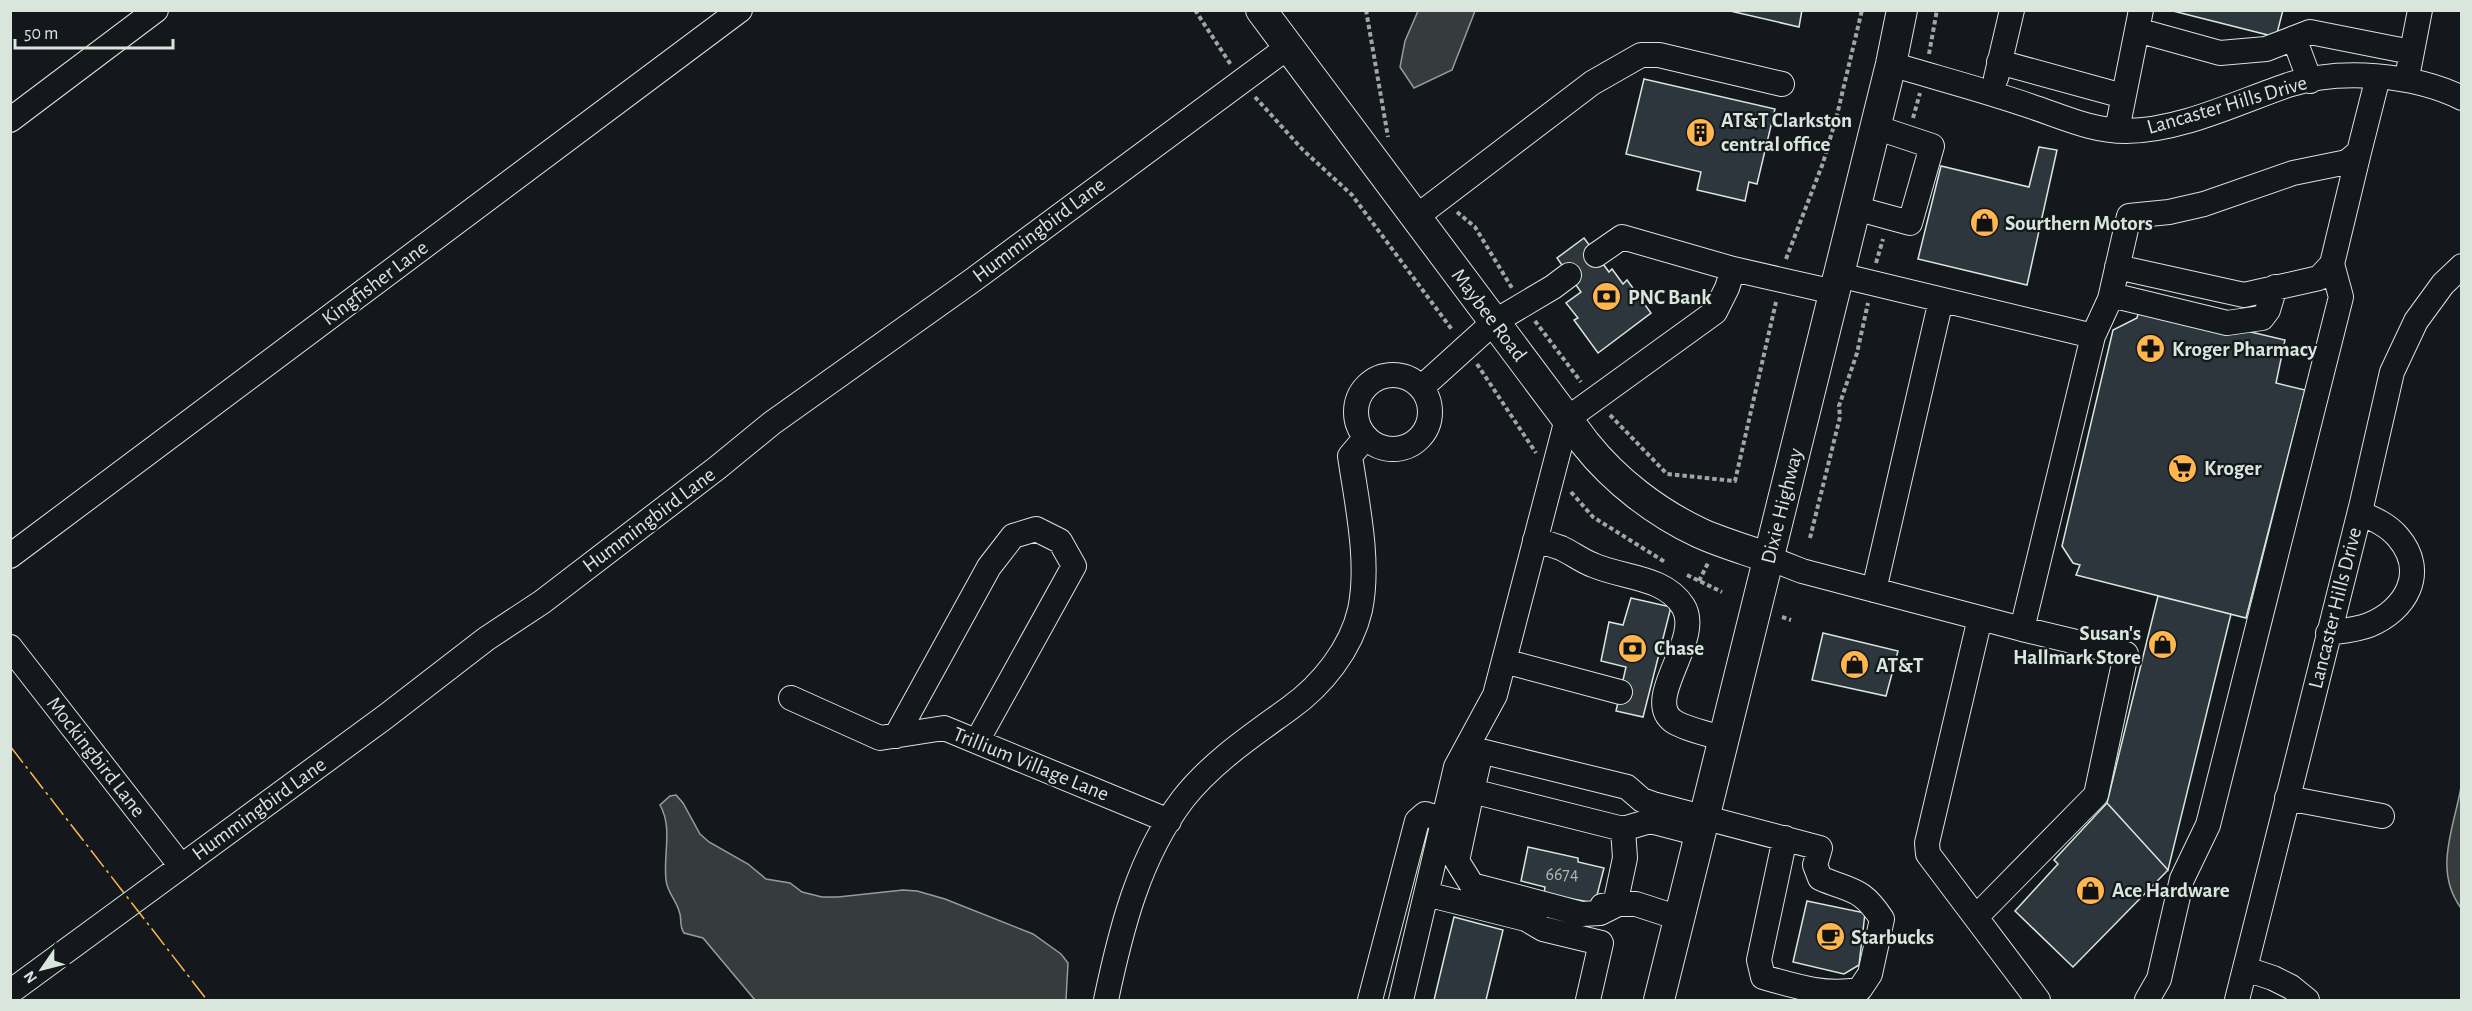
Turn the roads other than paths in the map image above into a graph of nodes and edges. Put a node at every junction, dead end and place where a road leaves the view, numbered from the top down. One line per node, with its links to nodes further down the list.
1 (156, 10): 20 (street)
2 (740, 10): 43 (street, Kingfisher Lane)
3 (1261, 10): 9 (main road, Maybee Road)
4 (1902, 10): 12 (main road, Dixie Highway)
5 (2012, 10): 11 (street)
6 (2420, 10): 10 (street)
7 (2139, 20): 8 (street); 18 (street)
8 (2294, 38): 10 (street); 14 (street)
9 (1288, 47): 25 (main road, Maybee Road); 65 (street, Hummingbird Lane)
10 (2411, 52): 15 (street)
11 (1999, 62): 17 (street); 18 (street)
12 (1891, 64): 17 (street, Lancaster Hills Drive); 21 (main road, Dixie Highway)
13 (2378, 77): 14 (street, Lancaster Hills Drive); 15 (street, Lancaster Hills Drive); 23 (street)
14 (2310, 81): 22 (street, Lancaster Hills Drive)
15 (2406, 81): 19 (street, Lancaster Hills Drive)
16 (1782, 84): 25 (street)
17 (1992, 94): 22 (street, Lancaster Hills Drive)
18 (2123, 96): 22 (street)
19 (2462, 98)
20 (10, 120)
21 (1875, 127): 24 (main road, Dixie Highway); 24 (street)
22 (2117, 130)
23 (2359, 152): 27 (street); 29 (street)
24 (1855, 208): 32 (main road, Dixie Highway)
25 (1416, 217): 36 (main road, Maybee Road)
26 (1596, 255): 30 (street)
27 (2332, 264): 33 (street); 78 (street)
28 (2462, 266): 41 (street, Lancaster Hills Drive)
29 (2118, 267): 33 (street); 34 (street)
30 (1733, 269): 32 (street); 39 (street)
31 (1569, 275): 36 (street)
32 (1837, 284): 35 (street); 44 (main road, Dixie Highway)
33 (2275, 287): 34 (street)
34 (2111, 295): 37 (street)
35 (1941, 300): 37 (street); 45 (street)
36 (1494, 322): 38 (street); 39 (main road, Maybee Road)
37 (2093, 336): 47 (street)
38 (1421, 388): 40 (street); 40 (street)
39 (1567, 419): 42 (street); 44 (main road, Maybee Road)
40 (1366, 437): 61 (street)
41 (2360, 513): 48 (street, Lancaster Hills Drive); 48 (street)
42 (1535, 540): 50 (street); 54 (street)
43 (10, 556)
44 (1769, 558): 45 (street); 54 (main road, Dixie Highway)
45 (1874, 590): 46 (street)
46 (1980, 618): 47 (street); 68 (street)
47 (2022, 629): 68 (street)
48 (2328, 633): 58 (street, Lancaster Hills Drive)
49 (10, 647): 65 (street, Mockingbird Lane)
50 (1504, 661): 51 (street); 56 (street)
51 (1620, 692)
52 (791, 698): 53 (street, Trillium Village Lane)
53 (896, 736): 55 (street, Trillium Village Lane); 55 (street)
54 (1724, 739): 62 (main road, Dixie Highway)
55 (977, 741): 61 (street, Trillium Village Lane)
56 (1474, 750): 57 (street); 60 (street); 62 (street)
57 (1472, 791): 63 (street); 67 (street)
58 (2288, 798): 59 (street); 70 (street, Lancaster Hills Drive)
59 (2382, 816)
60 (1444, 820): 66 (street); 73 (street)
61 (1169, 821): 72 (street)
62 (1702, 825): 63 (street); 64 (street); 69 (main road, Dixie Highway)
63 (1623, 829): 67 (street)
64 (1785, 838): 64 (street)
65 (181, 866): 71 (street, Hummingbird Lane)
66 (1426, 894): 74 (street); 75 (street)
67 (1618, 904): 69 (street)
68 (1976, 917): 77 (street)
69 (1679, 918): 76 (main road, Dixie Highway)
70 (2246, 969): 79 (street, Lancaster Hills Drive); 80 (street)
71 (10, 992)
72 (1106, 1000)
73 (1370, 1000)
74 (1401, 1000)
75 (1588, 1000)
76 (1659, 1000)
77 (2038, 1000)
78 (2147, 1000)
79 (2237, 1000)
80 (2307, 1000)

